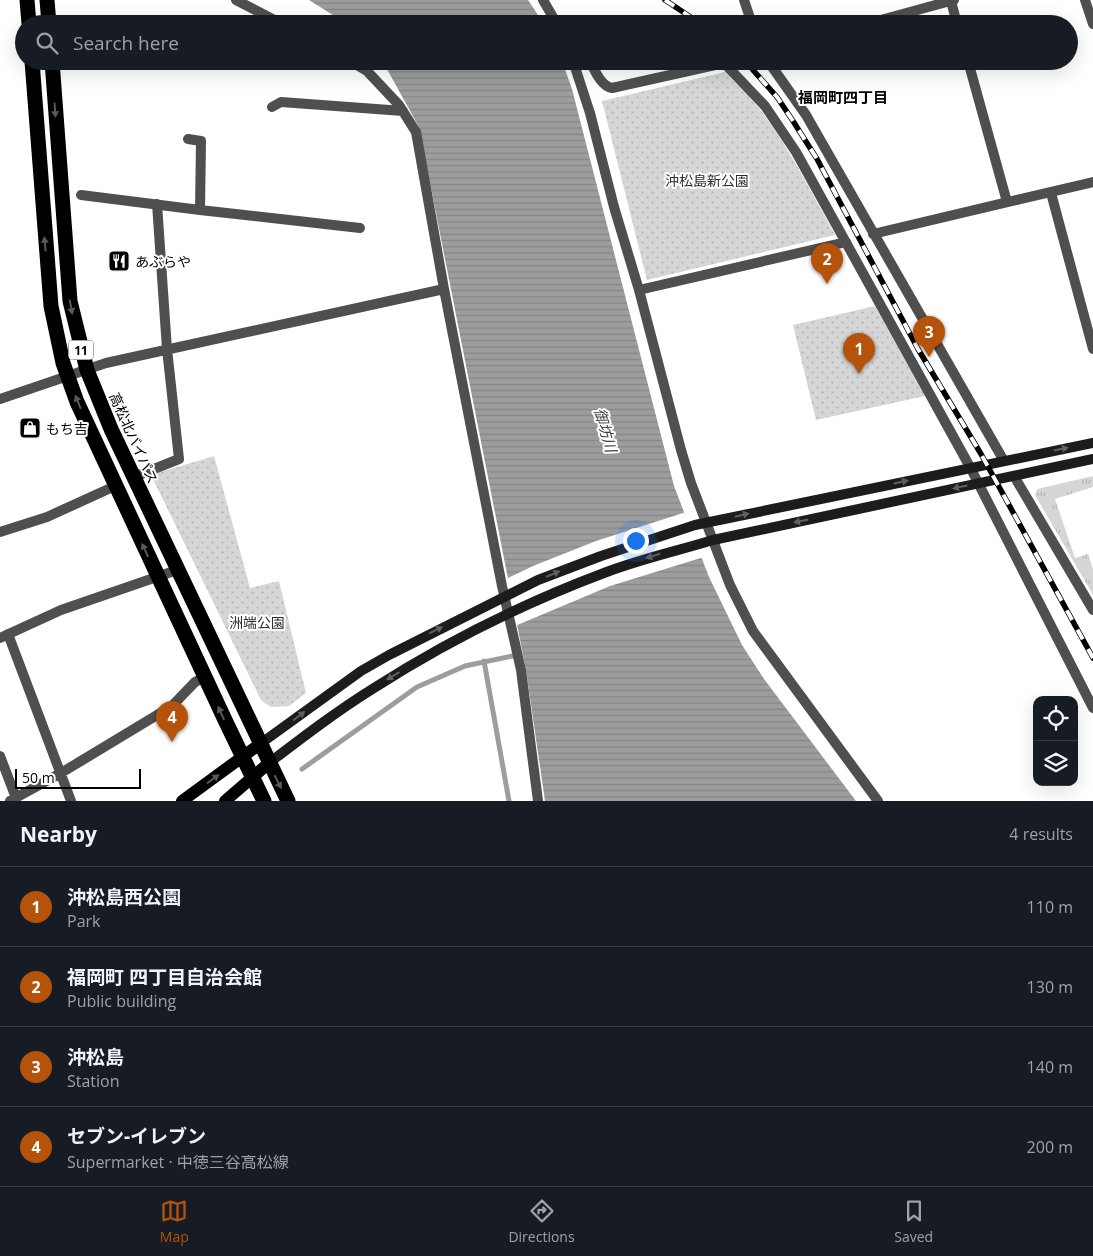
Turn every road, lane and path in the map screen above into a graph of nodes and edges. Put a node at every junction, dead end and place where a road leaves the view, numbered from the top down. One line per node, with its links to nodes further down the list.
1 (27, 0): 9 (highway)
2 (47, 0): 10 (highway)
3 (236, 0): 11 (street)
4 (543, 0): 12 (street)
5 (744, 0): 13 (street)
6 (953, 0): 8 (street); 15 (street)
7 (1085, 0): 16 (street)
8 (921, 4): 14 (street)
9 (28, 15)
10 (48, 15)
11 (265, 15)
12 (552, 15)
13 (749, 15)
14 (891, 15)
15 (956, 15)
16 (1093, 24)
17 (33, 70): 43 (highway, 11, one-way to 17)
18 (53, 70): 42 (highway, 高松北バイパス / 11, one-way to 42)
19 (365, 70): 27 (street)
20 (576, 70): 39 (street)
21 (595, 70): 22 (street)
22 (693, 70)
23 (736, 70): 37 (street)
24 (774, 70): 36 (street)
25 (970, 70): 32 (street)
26 (272, 107): 27 (street)
27 (403, 111): 38 (street)
28 (188, 139): 34 (street)
29 (1093, 182): 30 (street)
30 (1051, 193): 32 (street); 41 (street)
31 (81, 195): 33 (street)
32 (1007, 202): 36 (street)
33 (157, 204): 34 (street); 40 (street)
34 (200, 210): 35 (street)
35 (360, 228)
36 (873, 234): 47 (street)
37 (846, 242): 39 (street); 48 (street)
38 (444, 289): 40 (street); 58 (street)
39 (639, 290): 53 (street)
40 (167, 349): 42 (street); 50 (street)
41 (1093, 349)
42 (86, 370): 43 (street); 50 (highway, 高松北バイパス / 11)
43 (68, 377): 44 (street); 52 (highway, 11, one-way to 43)
44 (0, 399)
45 (1093, 442): 47 (street, one-way to 45)
46 (1093, 459): 49 (street)
47 (1004, 460): 48 (street)
48 (970, 467): 51 (street); 53 (street, one-way to 48)
49 (1014, 476): 51 (street); 59 (street)
50 (134, 477): 56 (highway, 高松北バイパス / 11)
51 (979, 483): 55 (street, one-way to 55); 63 (street)
52 (115, 486): 54 (street); 57 (highway, 11, one-way to 52)
53 (706, 523): 55 (street); 58 (street, one-way to 53)
54 (0, 532)
55 (713, 540): 60 (street, one-way to 60); 77 (street)
56 (177, 570): 57 (street); 64 (highway, 高松北バイパス / 11)
57 (158, 578): 61 (street); 62 (highway, 11)
58 (507, 595): 60 (street); 64 (street, one-way to 58)
59 (1093, 610)
60 (510, 612): 67 (street, one-way to 67); 76 (street)
61 (4, 636): 68 (street)
62 (205, 677): 66 (highway, 11, one-way to 62); 68 (street)
63 (1093, 708)
64 (260, 744): 66 (main road); 67 (highway, 高松北バイパス / 11)
65 (0, 756): 70 (street)
66 (243, 757): 69 (highway, 11); 72 (main road, one-way to 66)
67 (269, 763): 69 (main road); 75 (highway, 高松北バイパス / 11, one-way to 75)
68 (61, 773): 70 (street); 71 (street)
69 (253, 778): 73 (main road); 74 (highway, 11)
70 (13, 799)
71 (71, 801)
72 (182, 801)
73 (225, 801)
74 (264, 801)
75 (288, 801)
76 (538, 801)
77 (878, 801)

